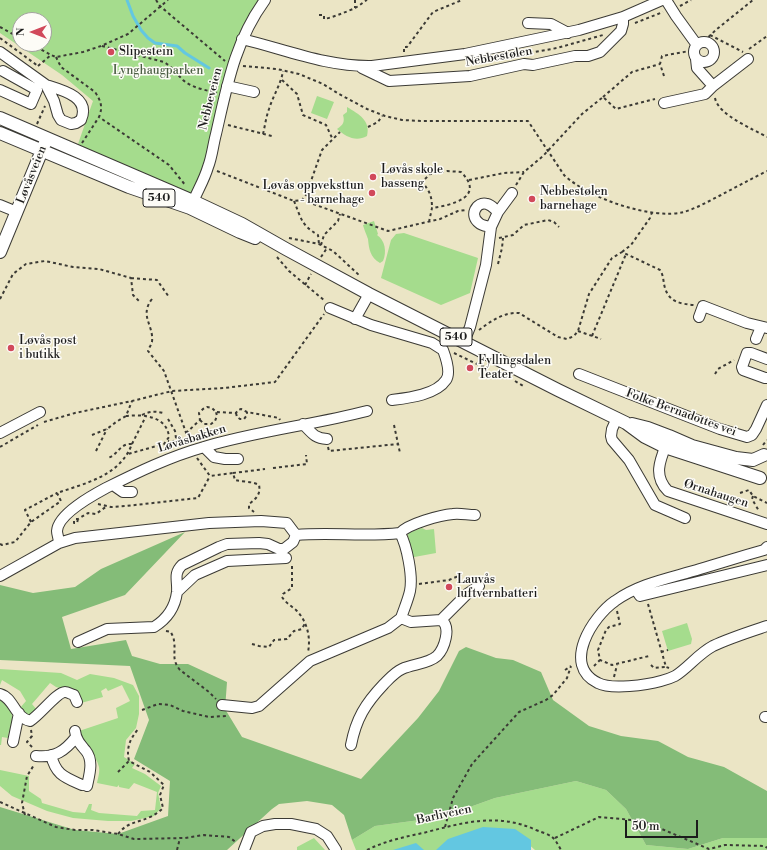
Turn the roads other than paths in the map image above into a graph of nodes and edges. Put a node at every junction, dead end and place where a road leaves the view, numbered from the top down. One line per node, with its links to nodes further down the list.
1 (265, 0): 7 (street, Nebbeveien)
2 (662, 0): 4 (street, Nebbestølen)
3 (666, 0): 15 (street)
4 (622, 17): 6 (street, Nebbestølen); 11 (street, Nebbestølen)
5 (528, 23): 6 (street)
6 (568, 33): 11 (street, Nebbestølen)
7 (242, 38): 11 (street, Nebbestølen); 14 (street, Nebbeveien)
8 (0, 52): 9 (street)
9 (9, 58): 12 (street); 13 (street)
10 (748, 59): 15 (street)
11 (360, 66)
12 (2, 74): 16 (street)
13 (46, 85)
14 (227, 86): 17 (street); 25 (street, Nebbeveien)
15 (713, 86): 18 (street)
16 (0, 90)
17 (254, 92)
18 (664, 103)
19 (0, 118): 21 (main road, 540)
20 (0, 133): 22 (main road, 540)
21 (47, 138): 22 (main road, Løvåsveien); 25 (main road, Folke Bernadottes vei / 540)
22 (37, 148): 25 (main road, Folke Bernadottes vei / 540); 26 (main road, Løvåsveien)
23 (512, 193): 27 (street)
24 (0, 205): 26 (street, Løvåsveien)
25 (191, 205): 30 (main road, Folke Bernadottes vei / 540)
26 (17, 212): 29 (main road, Løvåsveien)
27 (498, 212): 28 (street); 28 (street)
28 (491, 227): 36 (street)
29 (0, 252)
30 (369, 294): 33 (street); 36 (main road, Folke Bernadottes vei / 540)
31 (330, 308): 33 (street)
32 (699, 317): 34 (street)
33 (355, 319): 40 (street)
34 (764, 328): 35 (street)
35 (756, 339)
36 (464, 342): 44 (main road, Folke Bernadottes vei / 540)
37 (767, 359): 39 (street)
38 (579, 374): 41 (street, Folke Bernadottes vei)
39 (767, 378)
40 (392, 400)
41 (767, 405)
42 (367, 411): 45 (street, Løvåsbakken)
43 (40, 412): 46 (street)
44 (622, 421): 48 (main road, Folke Bernadottes vei / 540); 56 (street)
45 (303, 424): 47 (street); 49 (street, Løvåsbakken)
46 (0, 434)
47 (327, 438)
48 (667, 441): 50 (main road, Folke Bernadottes vei / 540); 52 (main road, Folke Bernadottes vei / 540); 57 (street, Ørnahaugen)
49 (204, 447): 51 (street); 53 (street, Løvåsbakken)
50 (766, 454): 52 (main road, 540)
51 (238, 459)
52 (764, 481)
53 (113, 485): 54 (street); 60 (street, Løvåsbakken)
54 (132, 492)
55 (475, 515): 58 (street)
56 (686, 518)
57 (763, 523)
58 (400, 533): 59 (street); 68 (street)
59 (296, 535): 60 (street); 67 (street)
60 (59, 542): 64 (street)
61 (767, 547): 66 (street)
62 (289, 561): 67 (street)
63 (767, 565): 66 (street)
64 (2, 571)
65 (479, 586): 69 (street)
66 (633, 591): 70 (street)
67 (177, 592): 71 (street)
68 (401, 618): 69 (street); 74 (street)
69 (441, 620): 77 (street)
70 (767, 626)
71 (78, 642)
72 (0, 694): 75 (street)
73 (77, 702): 75 (street)
74 (222, 706)
75 (19, 713): 76 (street)
76 (13, 742)
77 (351, 745)
78 (51, 755): 78 (street); 79 (street)
79 (36, 756)
80 (244, 849): 81 (street)
81 (336, 850)

